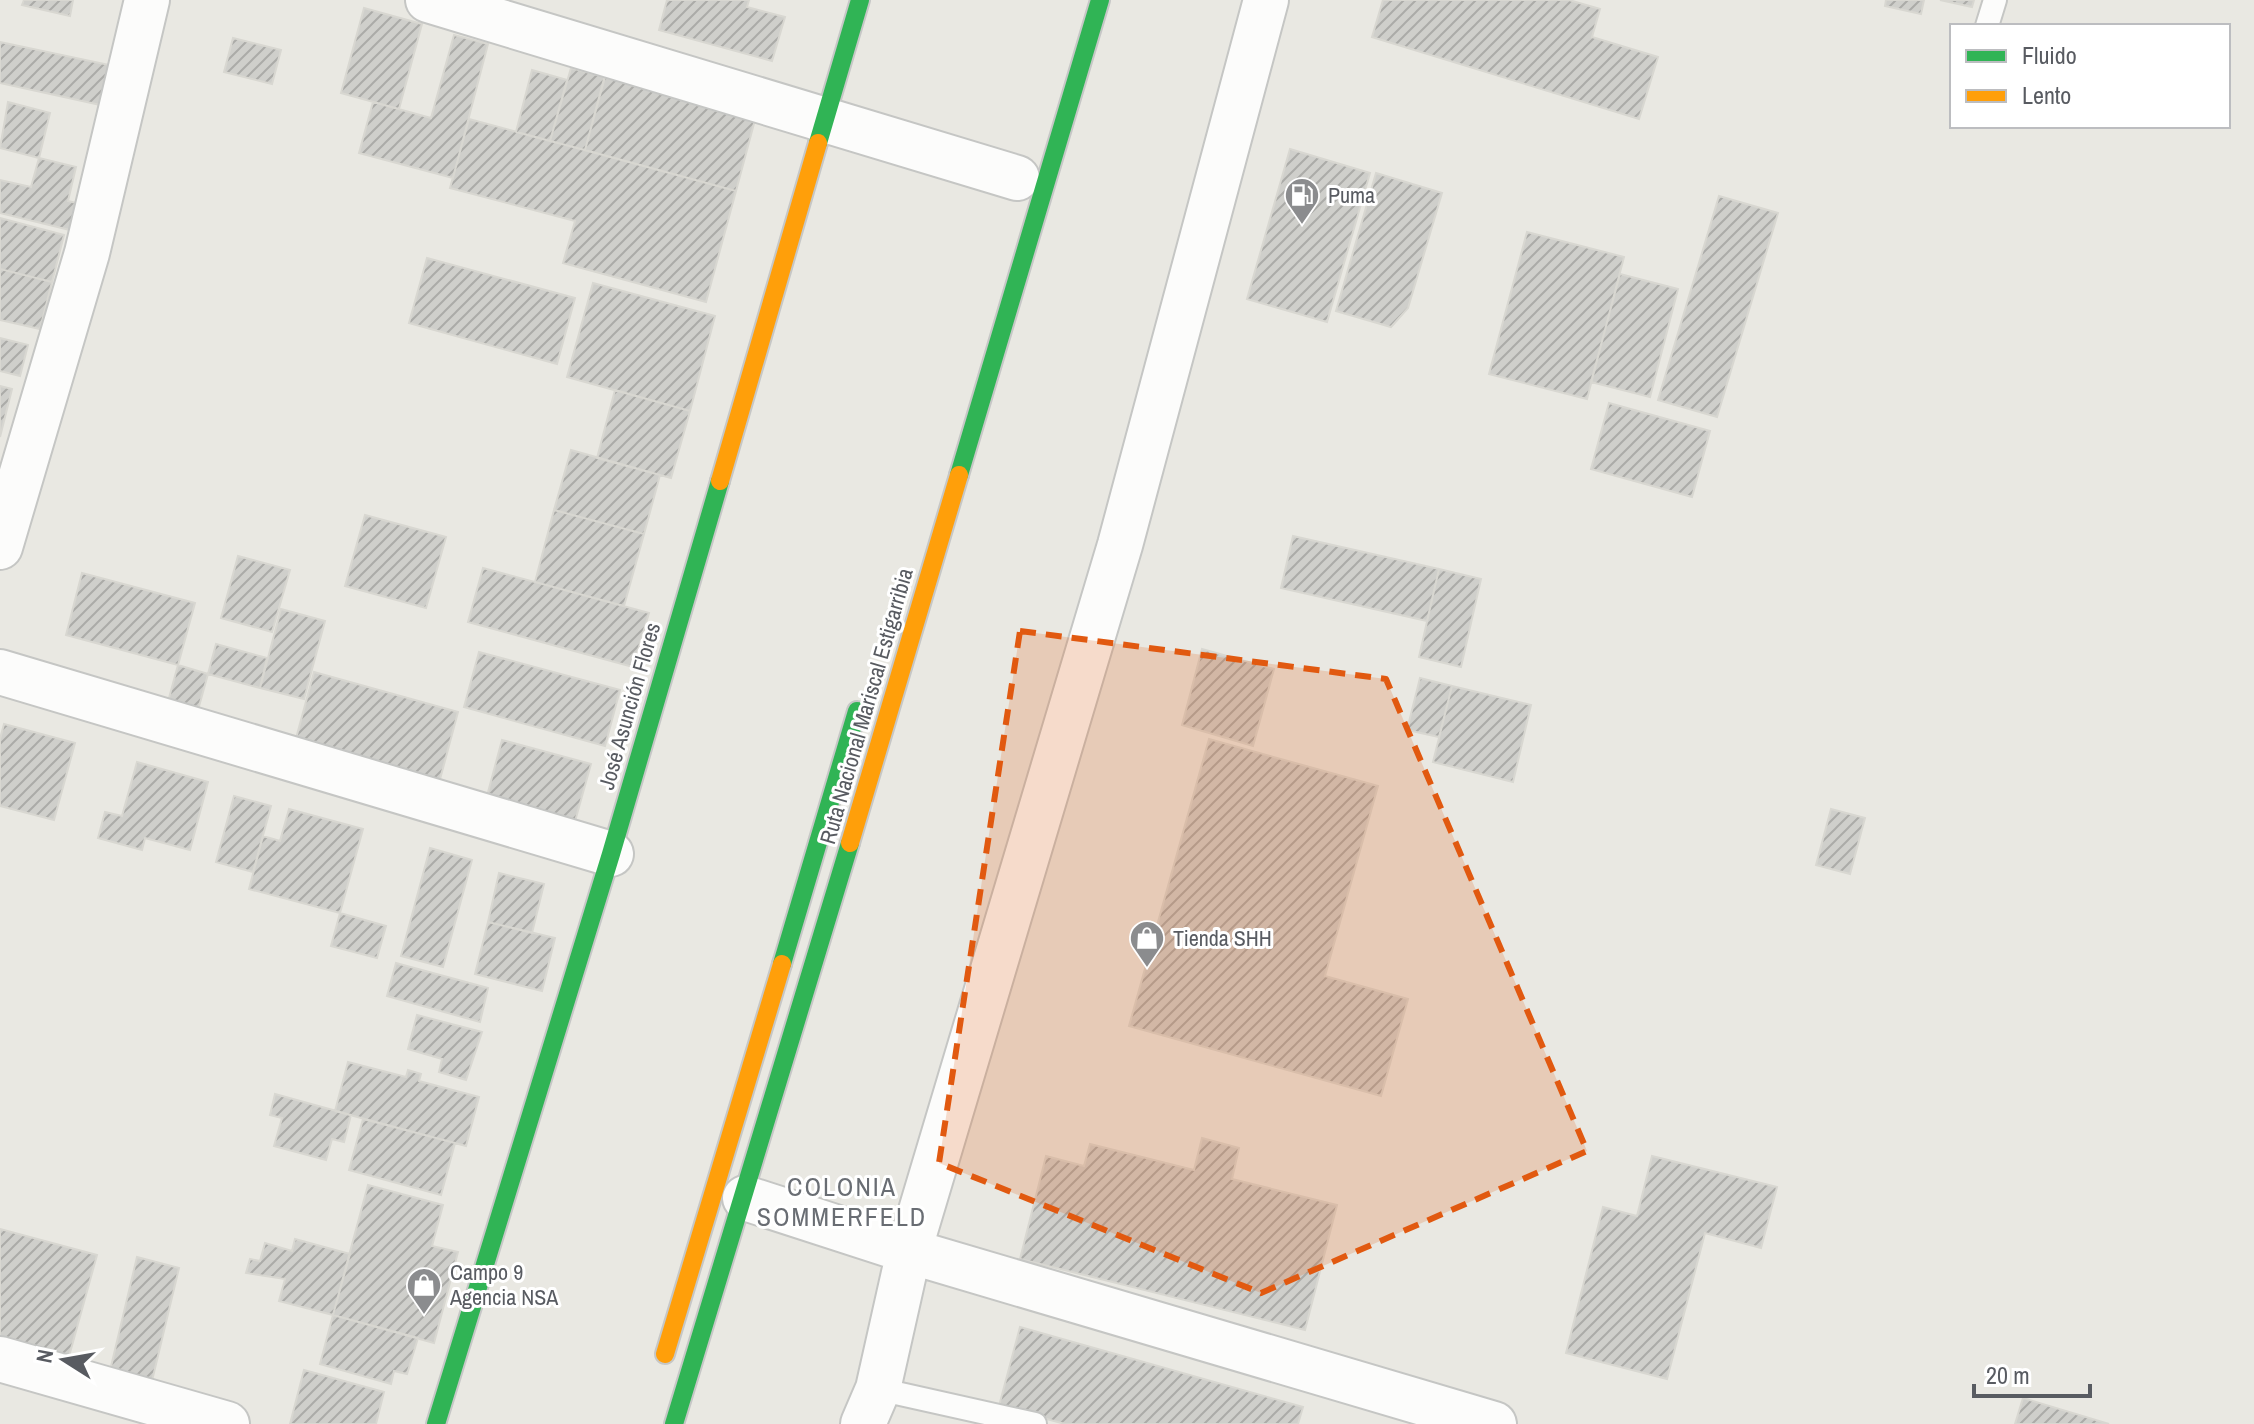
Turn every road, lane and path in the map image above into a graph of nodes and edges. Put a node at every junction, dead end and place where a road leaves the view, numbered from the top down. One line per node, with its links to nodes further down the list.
1 (147, 0): 10 (street)
2 (428, 0): 8 (street)
3 (860, 0): 8 (main road, José Asunción Flores)
4 (1100, 0): 14 (main road, Ruta Nacional Mariscal Estigarribia)
5 (1266, 0): 15 (street)
6 (1995, 0): 7 (lane)
7 (1988, 24)
8 (825, 118): 9 (street); 13 (main road, José Asunción Flores)
9 (1018, 178)
10 (0, 547)
11 (0, 672): 13 (street)
12 (862, 695): 17 (main road, Ruta Nacional Mariscal Estigarribia)
13 (611, 854): 20 (main road, José Asunción Flores)
14 (745, 1198): 15 (street); 21 (main road, Ruta Nacional Mariscal Estigarribia)
15 (909, 1251): 18 (street); 23 (street)
16 (0, 1359): 19 (street)
17 (657, 1378)
18 (870, 1407): 22 (lane)
19 (227, 1424)
20 (436, 1424)
21 (674, 1424)
22 (1035, 1424)
23 (1494, 1424)

